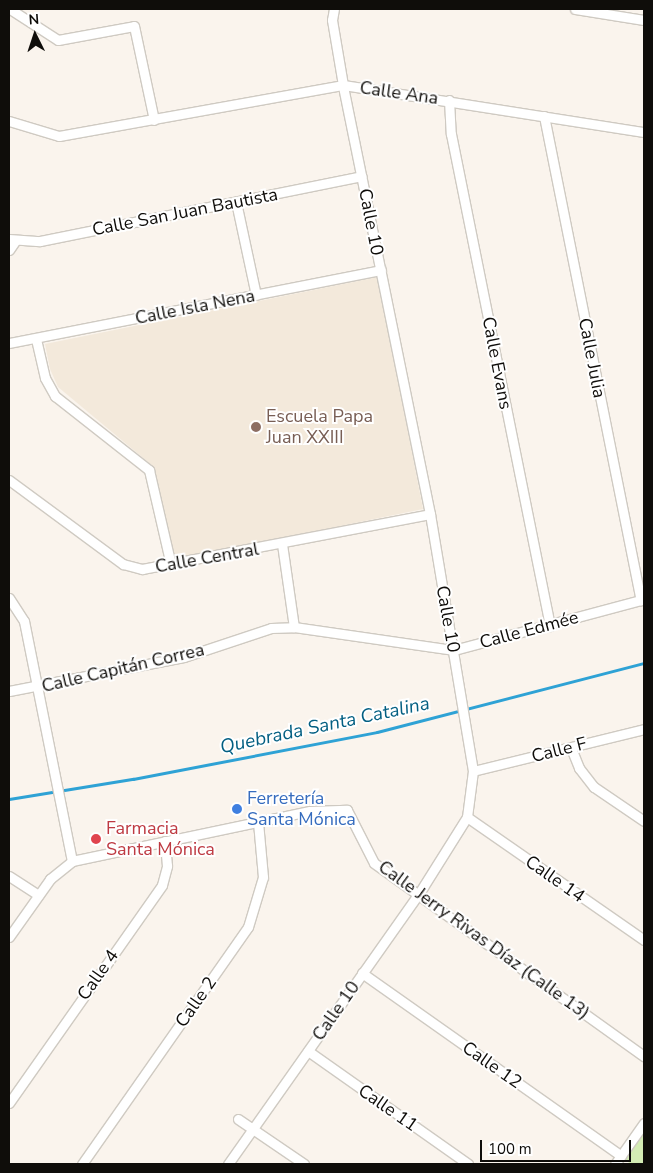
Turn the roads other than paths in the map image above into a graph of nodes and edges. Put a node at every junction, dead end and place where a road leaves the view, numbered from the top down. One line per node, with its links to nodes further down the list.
1 (10, 9): 8 (street)
2 (334, 9): 5 (street, Calle 10)
3 (575, 9): 4 (street)
4 (644, 20)
5 (343, 85): 6 (street, Calle Ana); 8 (street, Calle Ana); 11 (street, Calle 10)
6 (449, 100): 7 (street, Calle Ana); 25 (street, Calle Evans)
7 (544, 116): 10 (street, Calle Ana); 24 (street, Calle Julia)
8 (154, 120): 9 (street, Calle Ana)
9 (9, 121)
10 (644, 132)
11 (362, 176): 12 (street, Calle San Juan Bautista); 15 (street, Calle 10)
12 (236, 202): 13 (street, Calle San Juan Bautista); 16 (street)
13 (12, 240): 14 (street)
14 (9, 250)
15 (380, 270): 16 (street, Calle Isla Nena); 20 (street, Calle 10)
16 (256, 295): 17 (street, Calle Isla Nena)
17 (36, 338): 18 (street, Calle Isla Nena); 22 (street)
18 (9, 343)
19 (9, 480): 22 (street, Calle Central)
20 (430, 514): 21 (street, Calle Central); 27 (street, Calle 10)
21 (282, 544): 22 (street, Calle Central); 26 (street)
22 (171, 566)
23 (9, 598): 28 (street)
24 (643, 599): 25 (street, Calle Edmée)
25 (550, 626): 27 (street, Calle Edmée)
26 (294, 627): 27 (street, Calle Edmée); 28 (street, Calle Capitán Correa)
27 (454, 650): 32 (street, Calle 10)
28 (38, 687): 29 (street, Calle Capitán Correa); 37 (street)
29 (9, 691)
30 (644, 729): 31 (street, Calle F)
31 (572, 748): 32 (street, Calle F); 35 (street)
32 (473, 771): 33 (street, Calle 10)
33 (466, 818): 40 (street, Calle 10); 42 (street, Calle 14)
34 (258, 822): 36 (street, Calle Jerry Rivas Díaz (Calle 13)); 40 (street, Calle Jerry Rivas Díaz (Calle 13)); 51 (street, Calle 2)
35 (644, 822)
36 (165, 841): 37 (street, Calle Jerry Rivas Díaz (Calle 13)); 46 (street, Calle 4)
37 (72, 861): 39 (street, Calle Jerry Rivas Díaz (Calle 13))
38 (9, 876): 39 (street)
39 (38, 895): 41 (street, Calle Jerry Rivas Díaz (Calle 13))
40 (418, 895): 43 (street, Calle 10); 45 (street, Calle Jerry Rivas Díaz (Calle 13))
41 (9, 938)
42 (644, 940)
43 (362, 973): 44 (street, Calle 10); 50 (street, Calle 12)
44 (308, 1051): 49 (street, Calle 10); 54 (street, Calle 11)
45 (644, 1056)
46 (9, 1103)
47 (238, 1119): 49 (street)
48 (644, 1123): 50 (street)
49 (253, 1129): 52 (street, Calle 10); 53 (street)
50 (621, 1156): 55 (street)
51 (82, 1164)
52 (228, 1164)
53 (304, 1164)
54 (468, 1164)
55 (615, 1164)

